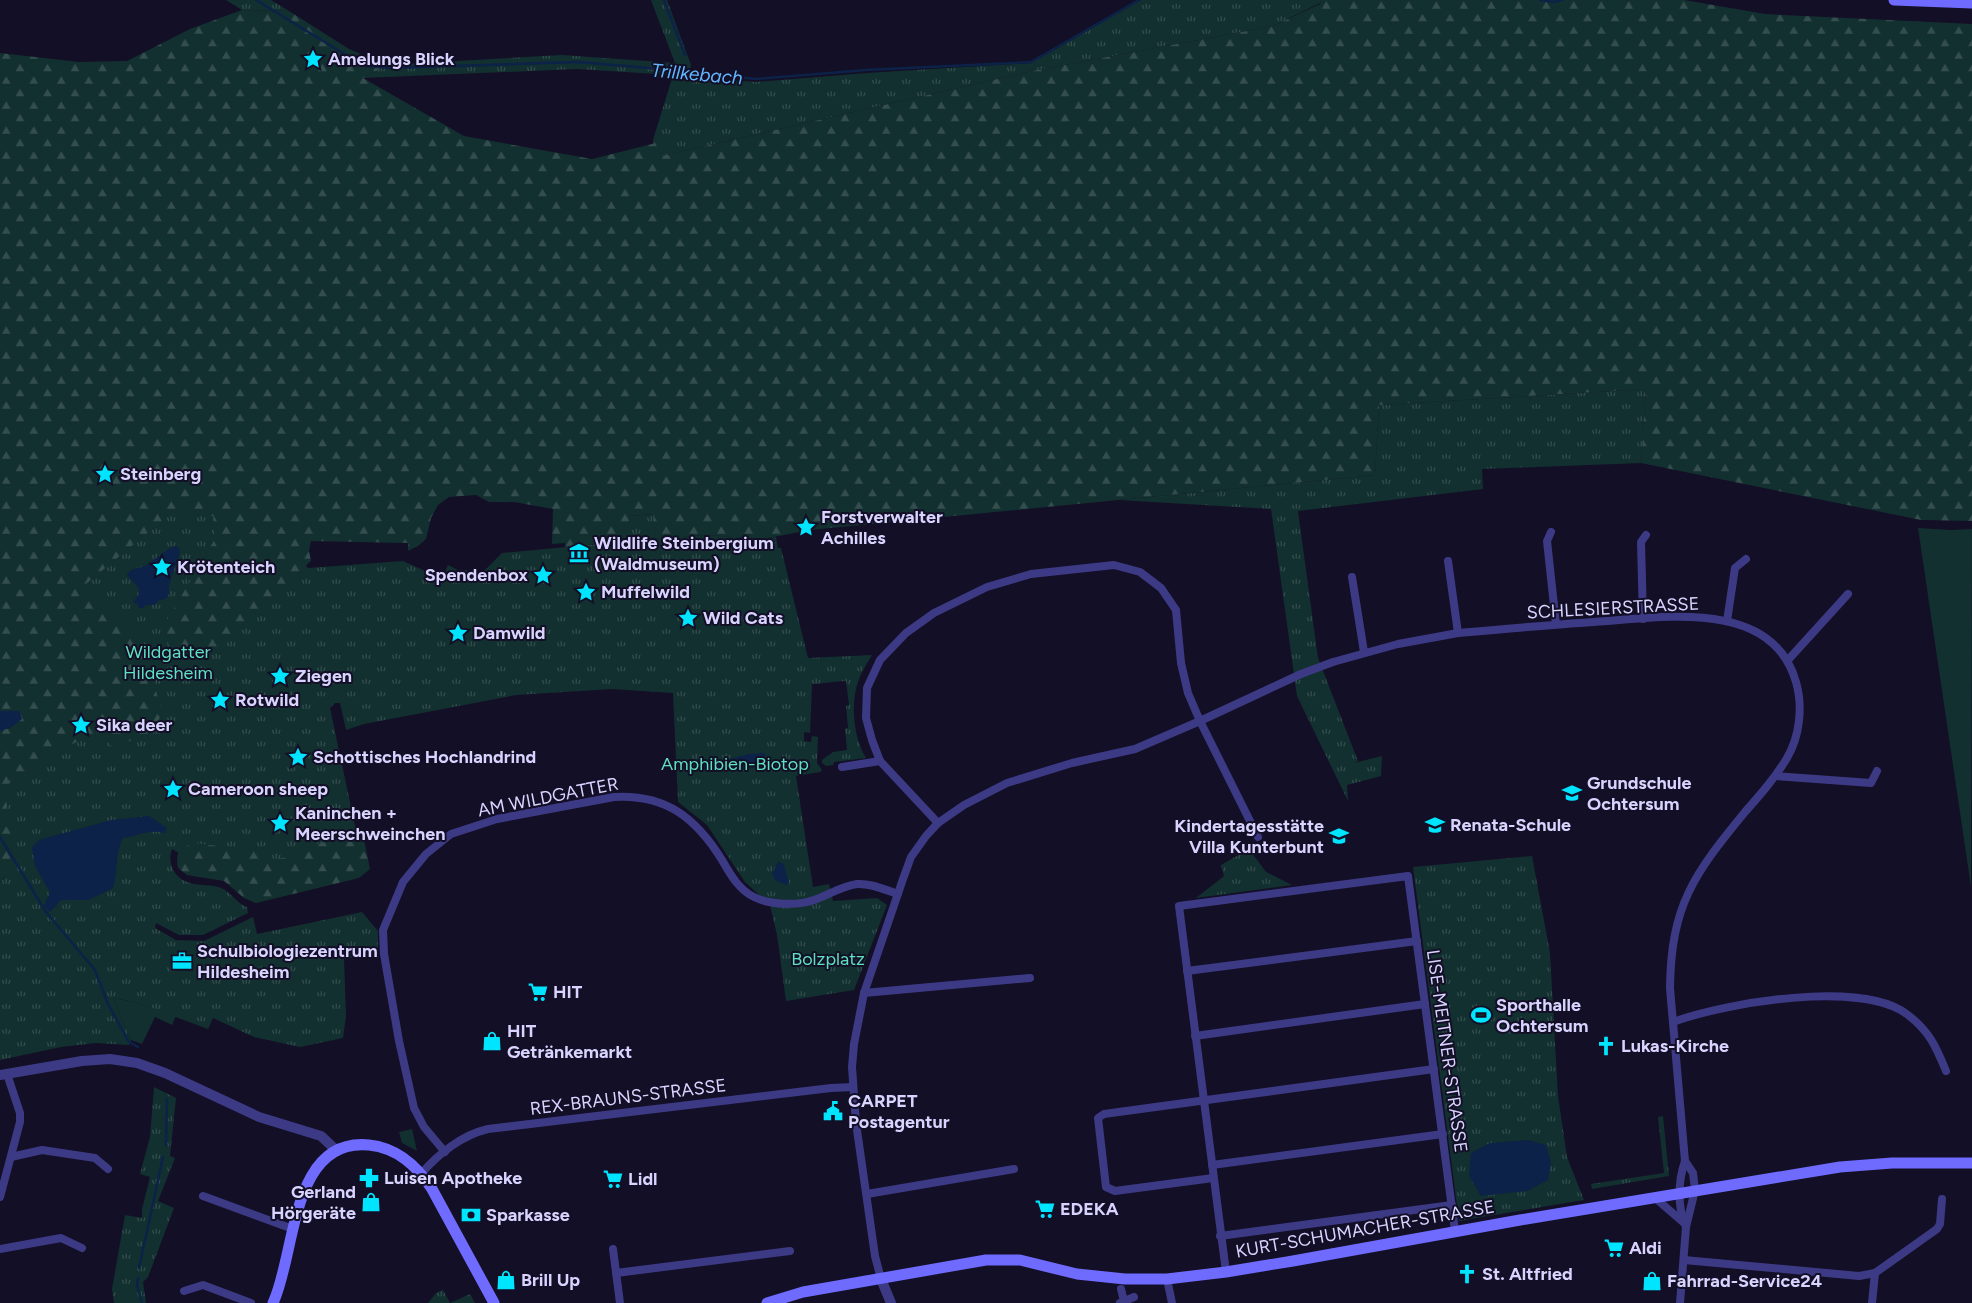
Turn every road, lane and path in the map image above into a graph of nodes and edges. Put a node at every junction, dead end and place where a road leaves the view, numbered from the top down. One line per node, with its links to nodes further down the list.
1 (1894, 0): 2 (main road)
2 (1972, 3)
3 (1551, 532): 11 (street)
4 (1646, 535): 9 (street)
5 (1746, 559): 10 (street)
6 (1448, 561): 12 (street)
7 (1352, 577): 13 (street)
8 (1848, 594): 14 (street)
9 (1643, 618): 10 (street, SCHLESIERSTRASSE); 11 (street, SCHLESIERSTRASSE)
10 (1726, 621): 14 (street, SCHLESIERSTRASSE)
11 (1556, 624): 12 (street, SCHLESIERSTRASSE)
12 (1458, 633): 13 (street, SCHLESIERSTRASSE)
13 (1364, 652): 15 (street, SCHLESIERSTRASSE)
14 (1788, 660): 19 (street, SCHLESIERSTRASSE)
15 (1200, 721): 16 (street); 20 (street, SCHLESIERSTRASSE); 21 (street)
16 (880, 761): 17 (street); 20 (street)
17 (842, 767)
18 (1877, 771): 19 (street)
19 (1776, 776): 28 (street, SCHLESIERSTRASSE)
20 (938, 823): 22 (street, SCHLESIERSTRASSE)
21 (1258, 837)
22 (898, 894): 26 (street, SCHLESIERSTRASSE); 37 (street, AM WILDGATTER)
23 (1417, 941): 24 (street); 24 (street, LISE-MEITNER-STRASSE); 27 (street, LISE-MEITNER-STRASSE)
24 (1187, 971): 29 (street)
25 (1030, 978): 26 (street)
26 (864, 993): 33 (street, SCHLESIERSTRASSE)
27 (1425, 1004): 29 (street); 30 (street, LISE-MEITNER-STRASSE)
28 (1673, 1022): 31 (street); 39 (street, SCHLESIERSTRASSE)
29 (1196, 1036): 34 (street)
30 (1434, 1068): 34 (street); 35 (street, LISE-MEITNER-STRASSE)
31 (1946, 1072)
32 (3, 1075): 36 (street); 38 (street)
33 (853, 1087): 37 (street, REX-BRAUNS-STRASSE); 49 (street, SCHLESIERSTRASSE)
34 (1203, 1101): 41 (street); 46 (street)
35 (1443, 1134): 41 (street); 54 (street, LISE-MEITNER-STRASSE)
36 (337, 1151): 44 (main road); 56 (main road)
37 (445, 1152): 44 (street, REX-BRAUNS-STRASSE)
38 (11, 1157): 42 (street); 45 (street)
39 (1685, 1161): 47 (street, SCHLESIERSTRASSE); 48 (street, SCHLESIERSTRASSE)
40 (1972, 1163): 47 (main road, KURT-SCHUMACHER-STRASSE)
41 (1212, 1166): 46 (street)
42 (108, 1169)
43 (1014, 1170): 49 (street)
44 (421, 1174): 75 (main road)
45 (3, 1176): 51 (street)
46 (1213, 1178): 58 (street)
47 (1695, 1190): 48 (main road, KURT-SCHUMACHER-STRASSE); 55 (street)
48 (1680, 1193): 52 (main road, KURT-SCHUMACHER-STRASSE); 55 (street, SCHLESIERSTRASSE)
49 (867, 1194): 67 (street, SCHLESIERSTRASSE)
50 (203, 1196): 56 (street)
51 (0, 1197)
52 (1654, 1197): 55 (street); 57 (main road, KURT-SCHUMACHER-STRASSE)
53 (1942, 1199): 66 (street)
54 (1452, 1206): 57 (street, LISE-MEITNER-STRASSE); 58 (street)
55 (1685, 1224): 63 (street)
56 (293, 1229): 74 (main road)
57 (1455, 1231): 64 (main road, KURT-SCHUMACHER-STRASSE)
58 (1220, 1236): 64 (street)
59 (82, 1248): 60 (street)
60 (0, 1249)
61 (613, 1249): 65 (street)
62 (790, 1251): 65 (street)
63 (1684, 1260): 66 (street); 80 (street)
64 (1226, 1272): 68 (main road, KURT-SCHUMACHER-STRASSE)
65 (616, 1273): 76 (street)
66 (1875, 1273): 81 (street)
67 (881, 1279): 68 (main road, KURT-SCHUMACHER-STRASSE); 77 (main road, KURT-SCHUMACHER-STRASSE); 78 (street)
68 (1167, 1279): 79 (street)
69 (1121, 1289): 72 (street)
70 (184, 1291): 73 (street)
71 (1134, 1297): 72 (street)
72 (1122, 1302)
73 (251, 1303)
74 (274, 1303)
75 (494, 1303)
76 (620, 1303)
77 (767, 1303)
78 (891, 1303)
79 (1172, 1303)
80 (1680, 1303)
81 (1872, 1303)

